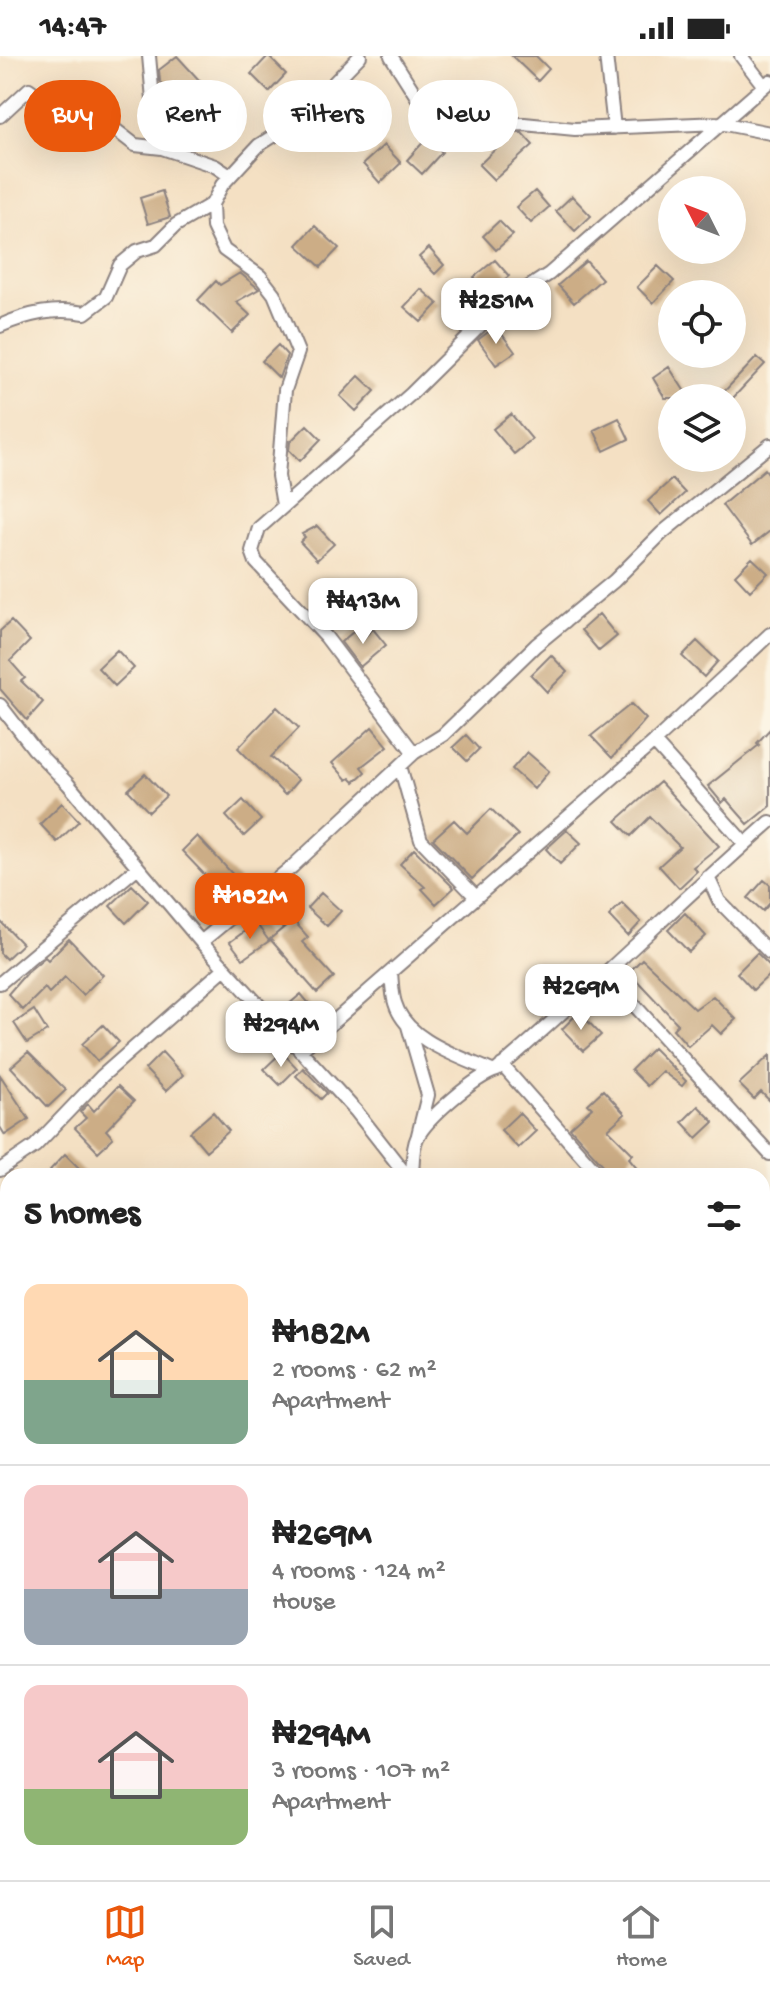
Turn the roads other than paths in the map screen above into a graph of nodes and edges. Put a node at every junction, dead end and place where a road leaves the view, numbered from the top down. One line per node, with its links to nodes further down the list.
1 (149, 56): 6 (street)
2 (360, 56): 14 (street)
3 (391, 56): 10 (street)
4 (606, 56): 10 (street)
5 (741, 56): 7 (street)
6 (151, 80)
7 (767, 83): 9 (street)
8 (0, 116): 12 (street)
9 (720, 123): 10 (street); 11 (street); 18 (street)
10 (614, 128)
11 (770, 133)
12 (137, 145)
13 (174, 152): 14 (street)
14 (230, 176): 15 (street)
15 (212, 204): 16 (street); 18 (street)
16 (0, 326)
17 (770, 445): 22 (street)
18 (283, 505): 22 (street)
19 (770, 634): 21 (street)
20 (0, 705): 26 (street)
21 (654, 742): 25 (street); 28 (street)
22 (414, 753): 23 (street)
23 (400, 766): 28 (street); 29 (street)
24 (770, 822): 25 (street)
25 (745, 844): 27 (street)
26 (138, 867): 29 (street); 34 (street)
27 (708, 877): 30 (street); 33 (street)
28 (475, 896): 32 (street)
29 (201, 942): 31 (street)
30 (770, 953)
31 (225, 968): 36 (street); 40 (street)
32 (391, 972): 35 (street); 36 (street)
33 (606, 974): 37 (street); 39 (street)
34 (0, 983)
35 (408, 1024): 37 (street); 38 (street)
36 (300, 1051): 41 (street)
37 (497, 1068): 38 (street); 43 (street)
38 (417, 1139): 42 (street)
39 (770, 1154)
40 (3, 1168)
41 (403, 1168)
42 (412, 1168)
43 (592, 1168)

